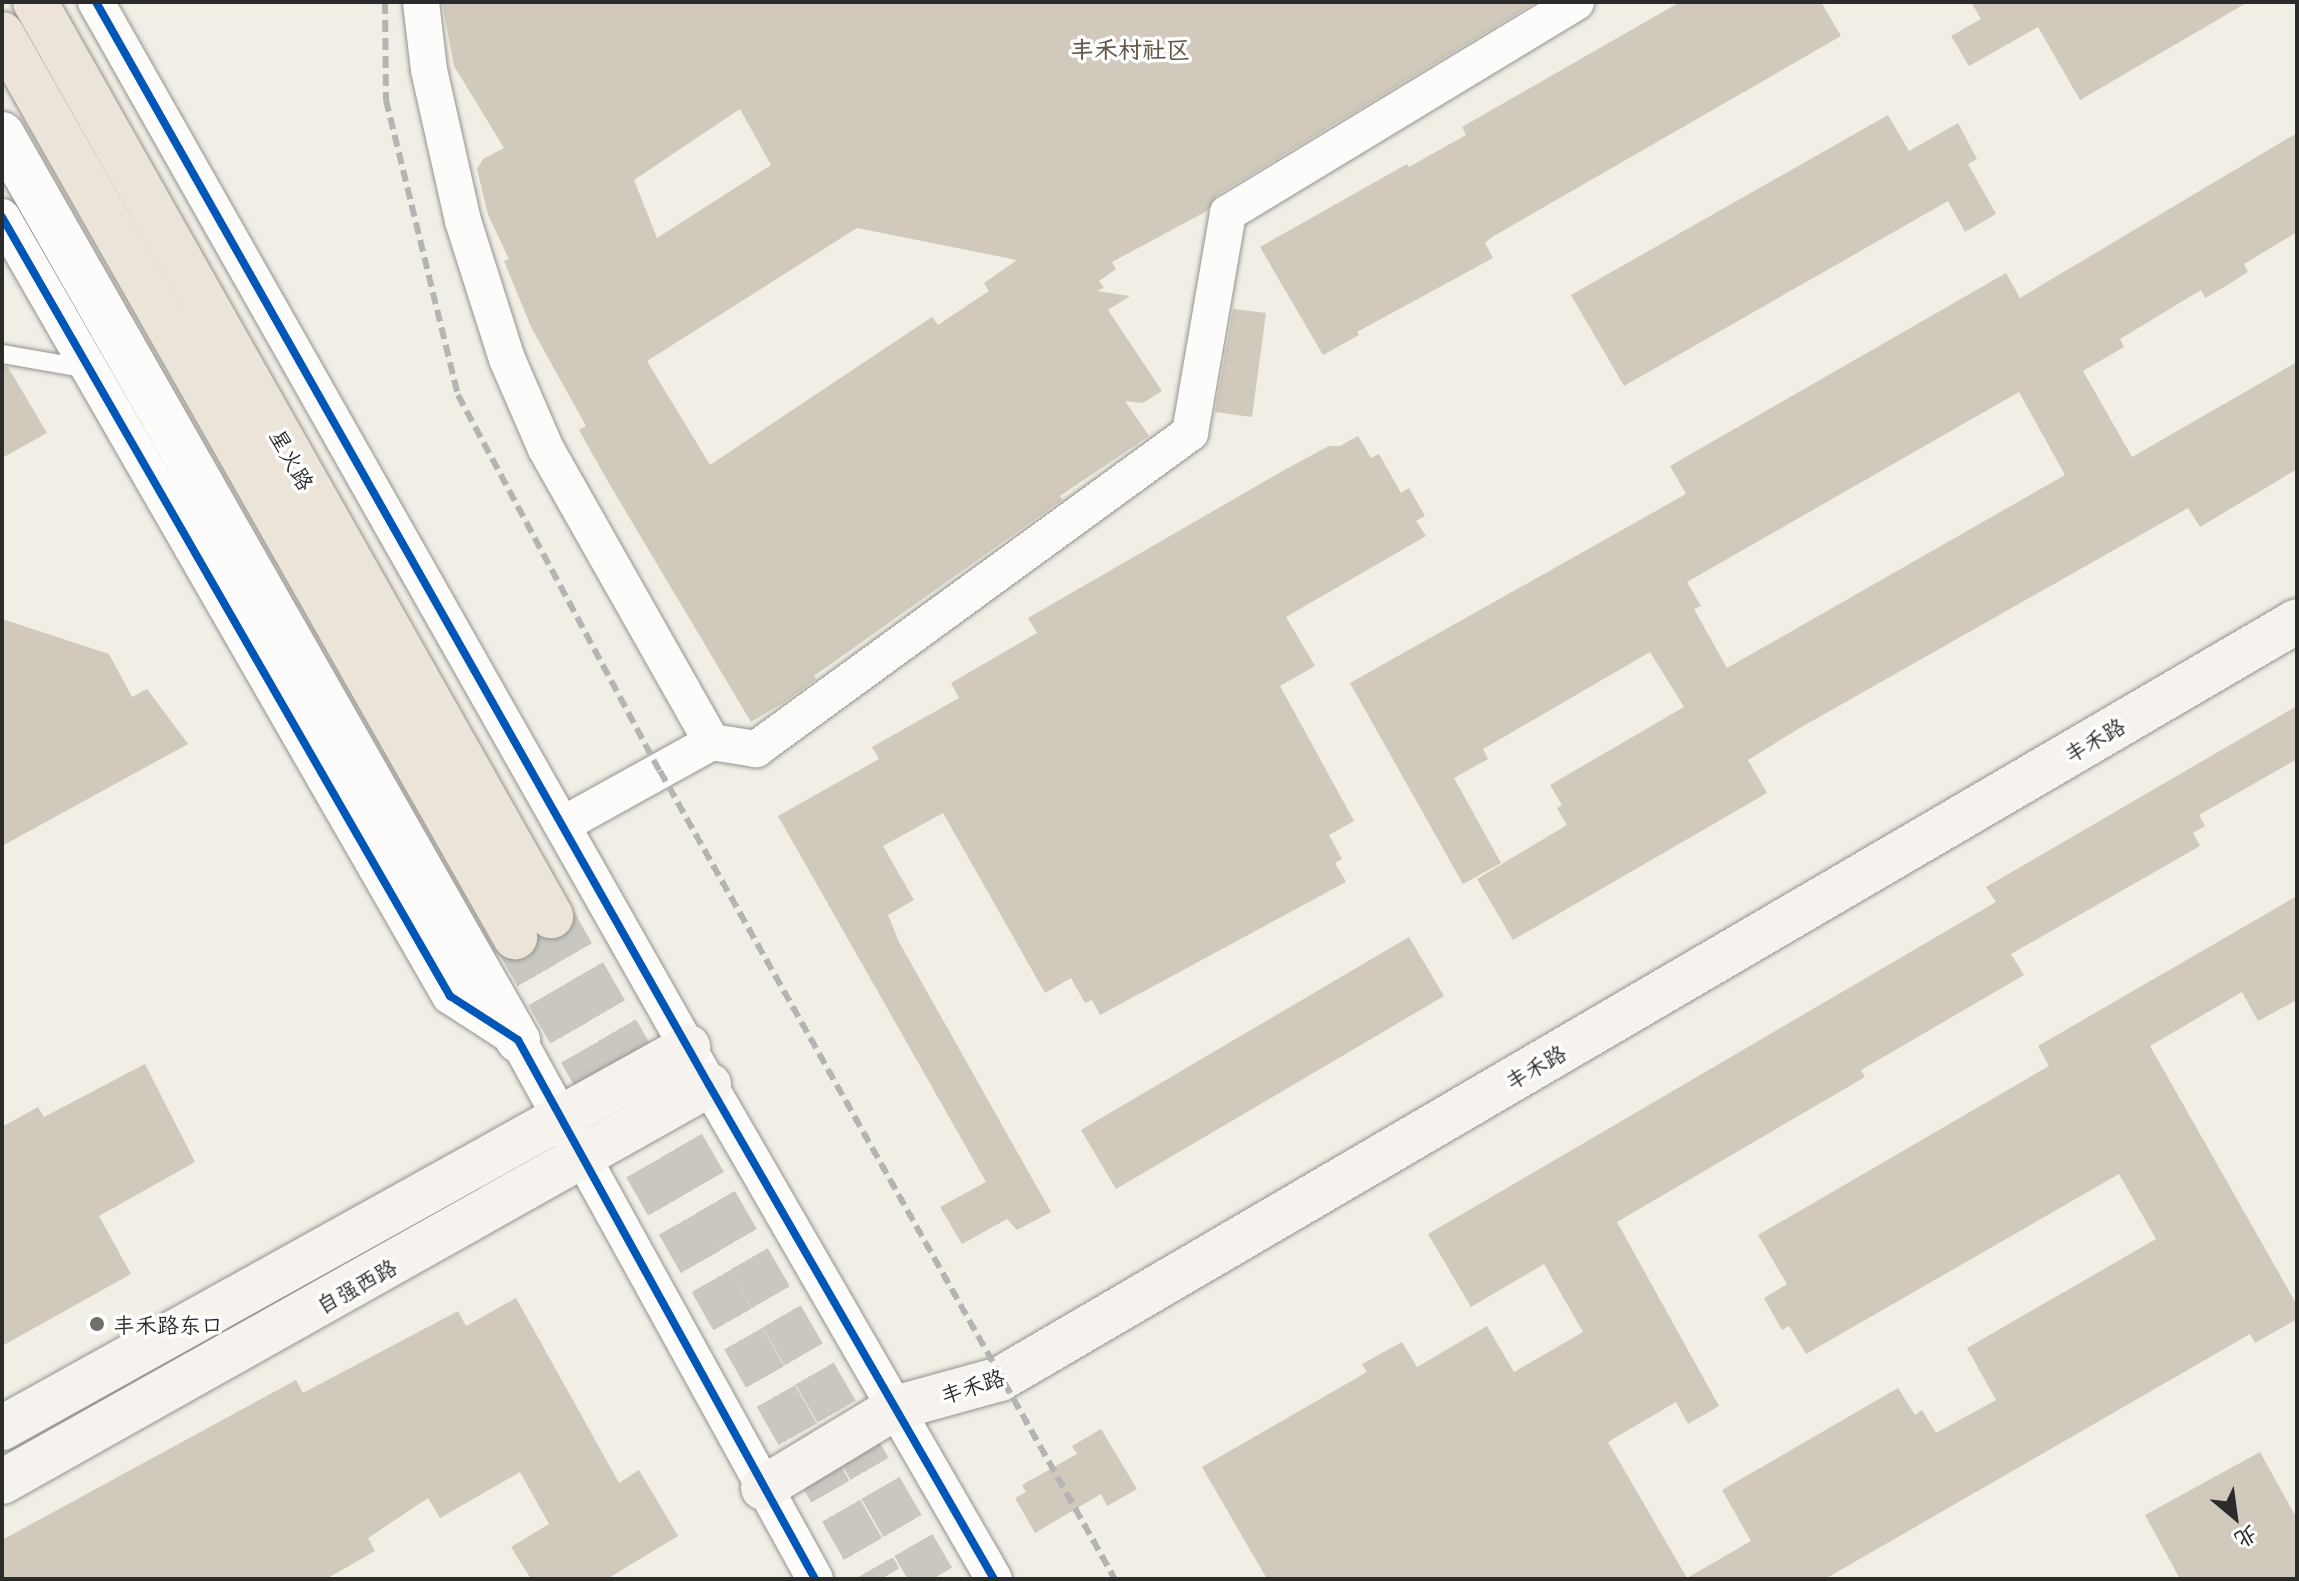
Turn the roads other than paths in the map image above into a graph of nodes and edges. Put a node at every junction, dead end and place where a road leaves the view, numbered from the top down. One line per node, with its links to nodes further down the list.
1 (35, 2): 5 (main road, 星火路)
2 (96, 2): 12 (street)
3 (421, 2): 11 (street)
4 (1576, 2): 11 (street)
5 (2, 34)
6 (2, 134): 13 (street)
7 (2, 217): 9 (street)
8 (2, 354): 9 (lane)
9 (89, 369): 13 (street)
10 (2297, 621): 18 (main road, 丰禾路)
11 (712, 742): 12 (street)
12 (564, 824): 14 (street)
13 (518, 1040): 16 (street)
14 (688, 1047): 15 (street); 16 (main road, 自强西路)
15 (709, 1085): 17 (main road, 自强西路); 18 (street)
16 (562, 1118): 17 (street); 19 (main road, 自强西路)
17 (584, 1158): 20 (main road, 自强西路); 21 (street)
18 (895, 1408): 21 (main road, 丰禾路); 23 (street)
19 (2, 1428)
20 (2, 1482)
21 (763, 1488): 22 (street)
22 (815, 1579)
23 (994, 1579)

